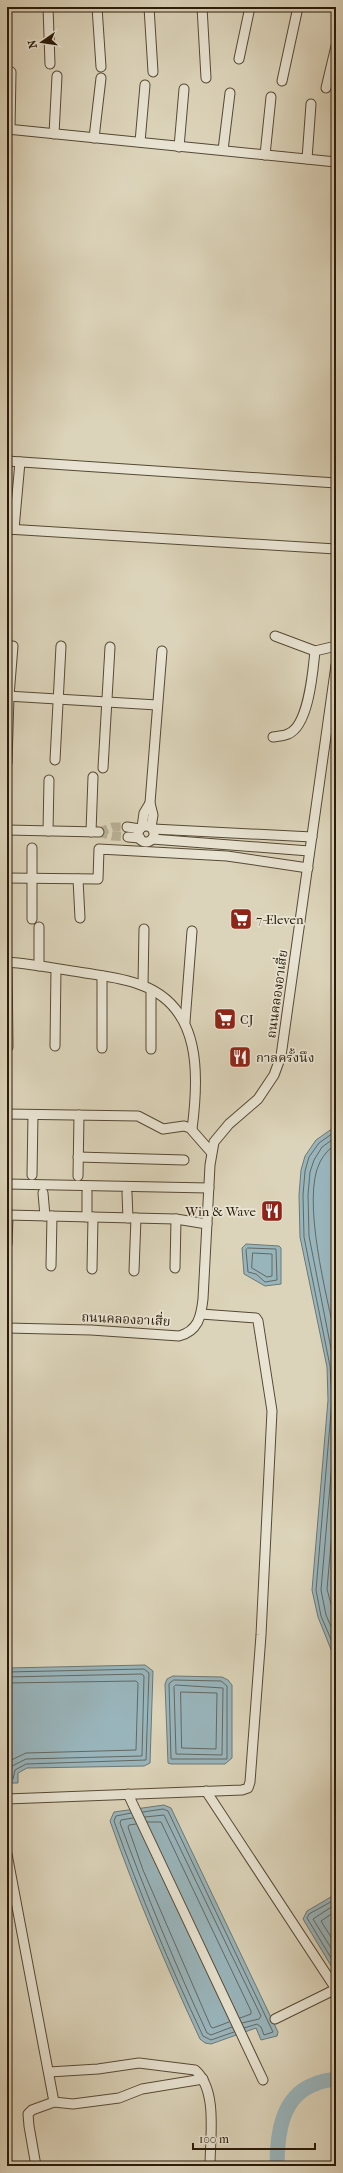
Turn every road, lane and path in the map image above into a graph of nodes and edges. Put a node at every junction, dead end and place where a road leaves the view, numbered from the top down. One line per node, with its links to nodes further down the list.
1 (48, 7): 9 (street)
2 (97, 7): 10 (street)
3 (149, 7): 12 (street)
4 (202, 7): 15 (street)
5 (250, 7): 8 (street)
6 (298, 7): 16 (street)
7 (336, 46): 18 (street)
8 (239, 59)
9 (50, 64)
10 (101, 67)
11 (11, 72): 23 (street)
12 (153, 72)
13 (57, 76): 24 (street)
14 (101, 78): 25 (street)
15 (206, 78)
16 (282, 81)
17 (145, 85): 26 (street)
18 (326, 88)
19 (184, 89): 27 (street)
20 (230, 93): 28 (street)
21 (271, 97): 29 (street)
22 (311, 104): 30 (street)
23 (9, 129): 24 (street)
24 (54, 134): 25 (street)
25 (94, 138): 26 (street)
26 (140, 142): 27 (street)
27 (179, 147): 28 (street)
28 (223, 150): 29 (street)
29 (265, 155): 30 (street)
30 (308, 159): 31 (street)
31 (336, 162)
32 (7, 461): 33 (street)
33 (20, 462): 34 (street); 35 (street)
34 (336, 484)
35 (11, 529): 36 (street)
36 (336, 549)
37 (275, 636): 43 (street)
38 (13, 646): 45 (street)
39 (61, 646): 46 (street)
40 (336, 646): 43 (street)
41 (110, 647): 47 (street)
42 (162, 651): 48 (street)
43 (315, 651): 49 (street)
44 (336, 665): 60 (street, ถนนคลองอาเสี่ย)
45 (8, 696): 46 (street); 51 (street)
46 (57, 699): 47 (street); 50 (street)
47 (105, 702): 48 (street); 52 (street)
48 (157, 705): 57 (street)
49 (273, 737)
50 (56, 760)
51 (8, 763)
52 (102, 768)
53 (93, 777): 58 (street)
54 (49, 780): 58 (street)
55 (127, 827): 57 (street)
56 (7, 830): 58 (street)
57 (148, 830): 59 (street); 60 (street); 62 (street)
58 (48, 831)
59 (128, 837)
60 (312, 837): 62 (street, ถนนคลองอาเสี่ย)
61 (32, 848): 65 (street)
62 (309, 852): 63 (street, ถนนคลองอาเสี่ย)
63 (308, 868): 66 (street); 86 (street, ถนนคลองอาเสี่ย)
64 (7, 878): 65 (street)
65 (32, 878): 66 (street); 68 (street)
66 (78, 879): 67 (street)
67 (80, 918)
68 (32, 919)
69 (39, 927): 73 (street)
70 (144, 929): 76 (street)
71 (192, 931): 77 (street)
72 (7, 962): 73 (street); 79 (street)
73 (39, 966): 74 (street)
74 (56, 969): 75 (street); 78 (street)
75 (102, 976): 76 (street); 80 (street)
76 (147, 987): 77 (street); 81 (street)
77 (185, 1022): 85 (street)
78 (55, 1046)
79 (8, 1047)
80 (102, 1048)
81 (151, 1049)
82 (7, 1114): 83 (street)
83 (33, 1115): 84 (street); 89 (street)
84 (79, 1115): 85 (street); 87 (street)
85 (192, 1129): 86 (street)
86 (211, 1152): 92 (street, ถนนคลองอาเสี่ย)
87 (78, 1157): 88 (street); 90 (street)
88 (184, 1160)
89 (32, 1176)
90 (78, 1176)
91 (7, 1184): 92 (street)
92 (209, 1188): 101 (street, ถนนคลองอาเสี่ย)
93 (87, 1192): 98 (street)
94 (43, 1193): 97 (street)
95 (127, 1193): 99 (street)
96 (7, 1216): 97 (street); 102 (street)
97 (48, 1216): 98 (street); 103 (street)
98 (90, 1217): 99 (street); 105 (street)
99 (132, 1218): 100 (street); 106 (street)
100 (176, 1219): 101 (street); 104 (street)
101 (207, 1224): 107 (street, ถนนคลองอาเสี่ย)
102 (7, 1244)
103 (51, 1266)
104 (174, 1268)
105 (92, 1269)
106 (134, 1271)
107 (202, 1314): 108 (street, ถนนคลองอาเสี่ย); 109 (street)
108 (7, 1328)
109 (206, 1791): 110 (street); 113 (street)
110 (128, 1794): 111 (street); 117 (street)
111 (7, 1799)
112 (7, 1854): 115 (street)
113 (336, 1989): 114 (street)
114 (275, 2019)
115 (49, 2072): 116 (street); 118 (street)
116 (203, 2079): 118 (street); 120 (street)
117 (263, 2080)
118 (54, 2102): 119 (street)
119 (36, 2166)
120 (210, 2166)

